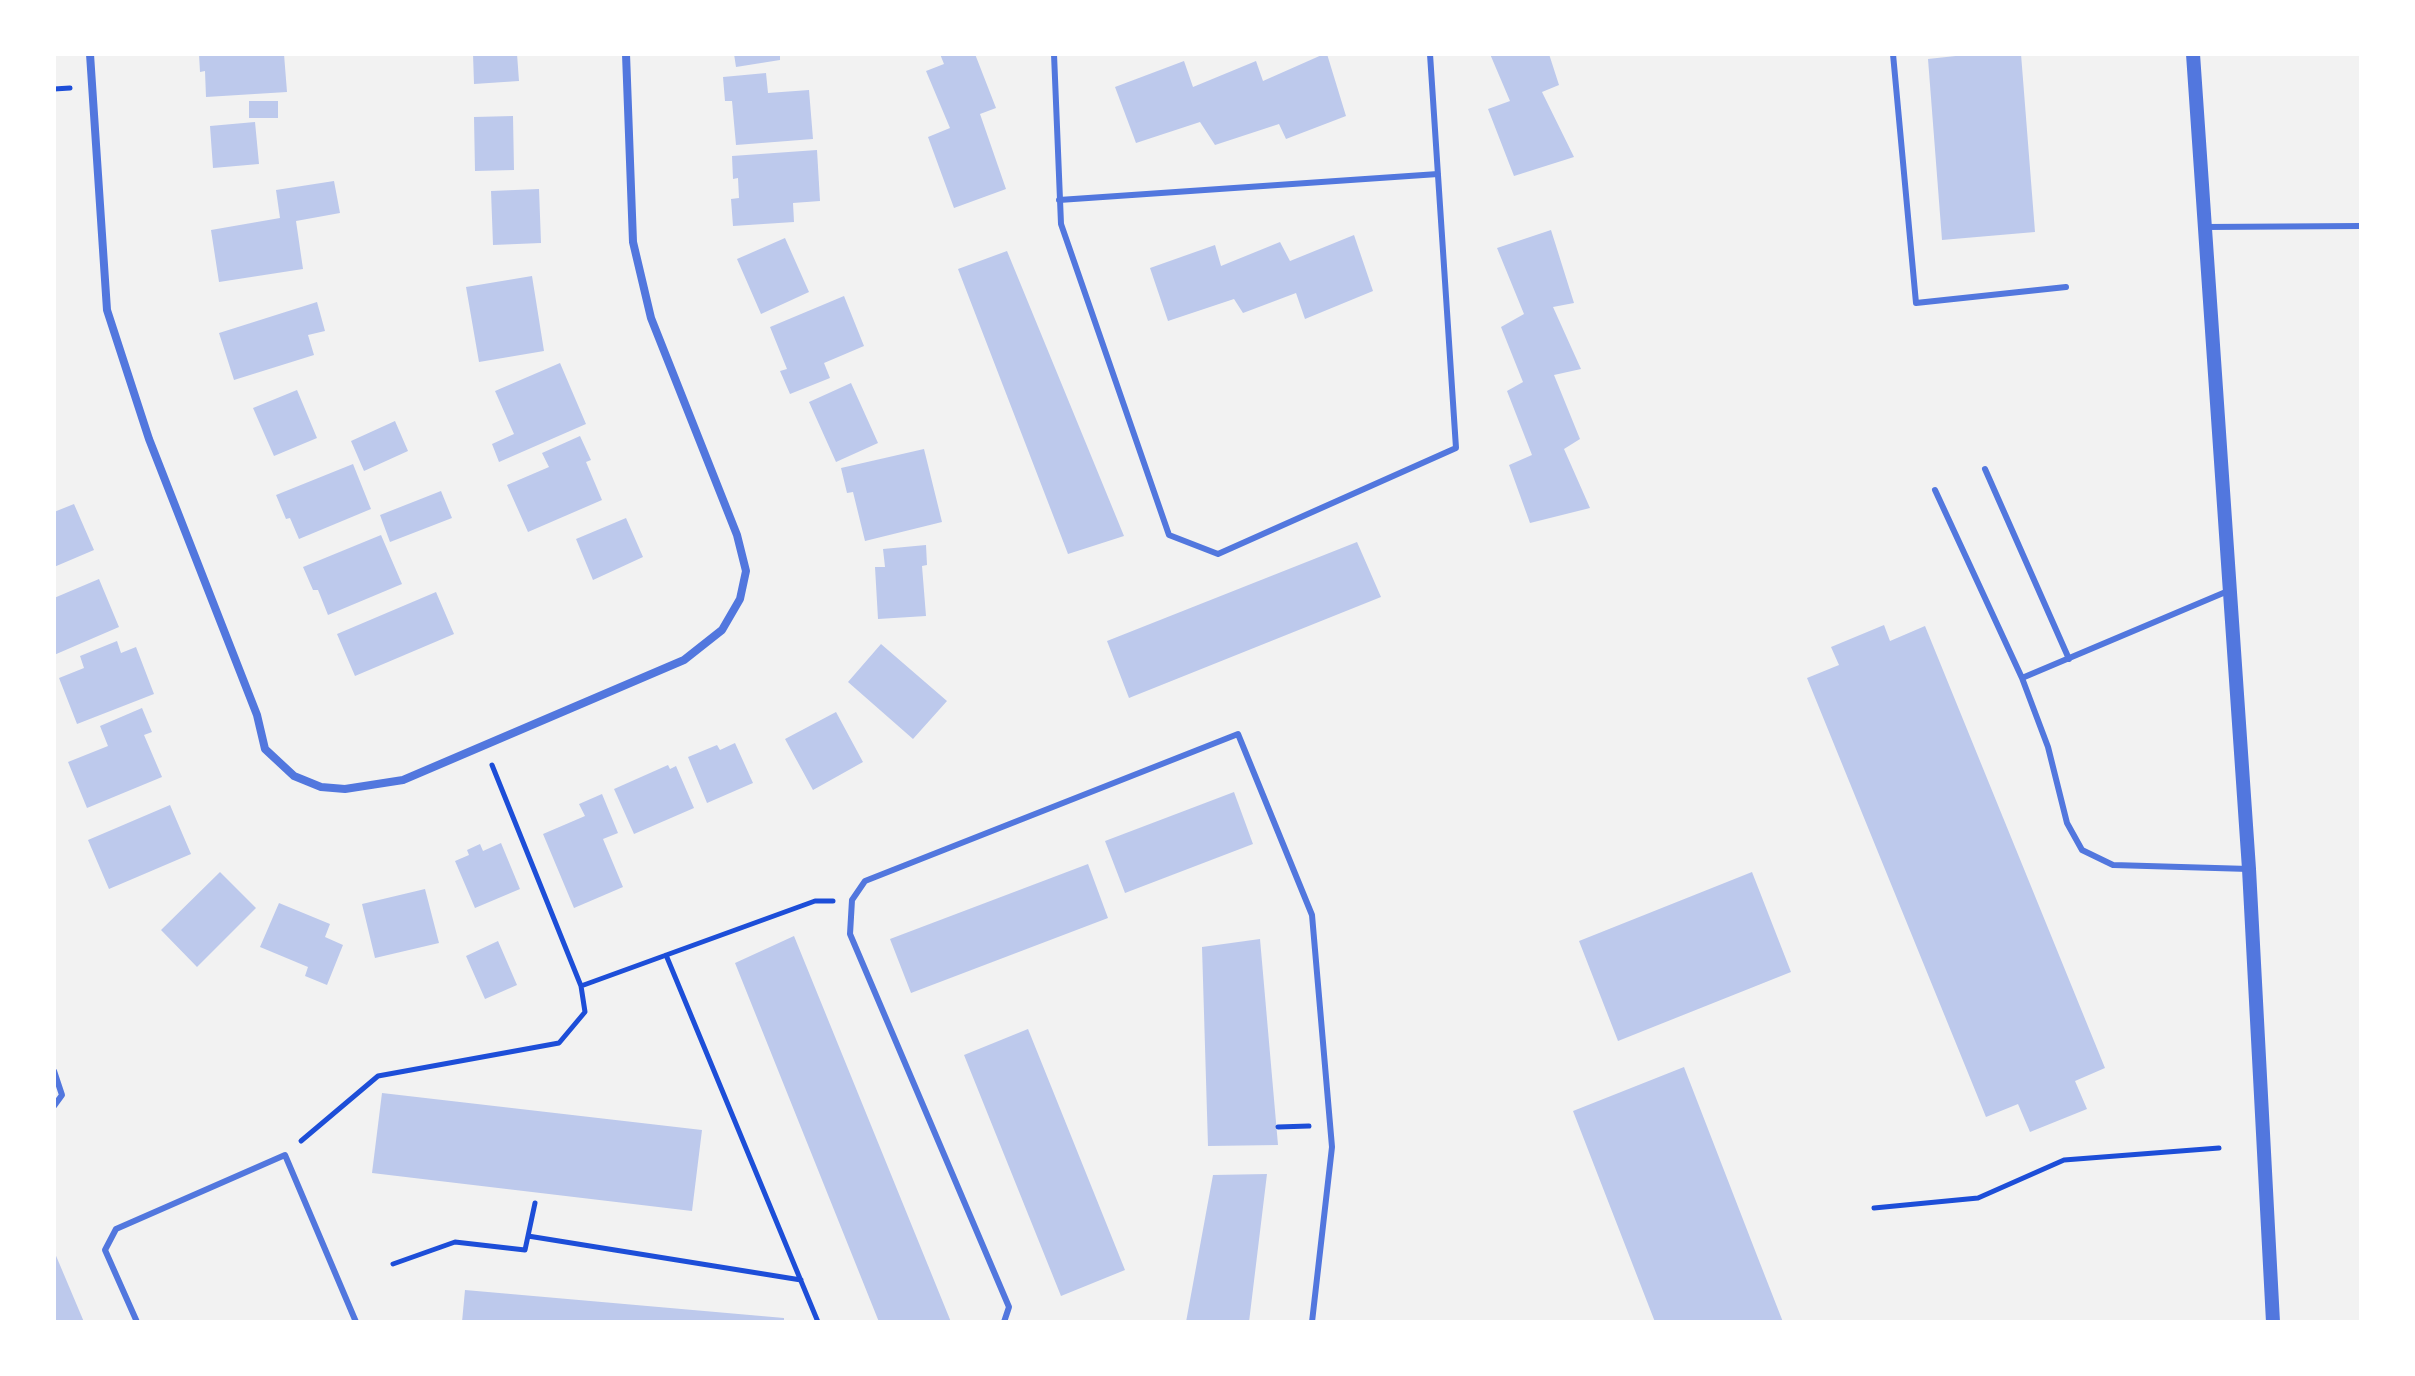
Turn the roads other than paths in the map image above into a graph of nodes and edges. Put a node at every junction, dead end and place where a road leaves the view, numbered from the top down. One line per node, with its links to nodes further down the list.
1 (90, 54): 2 (street)
2 (626, 54)
3 (1054, 54): 8 (lane)
4 (1430, 54): 7 (lane)
5 (1893, 54): 11 (lane)
6 (2193, 54): 10 (street)
7 (1438, 174): 8 (lane); 8 (lane)
8 (1059, 200)
9 (2361, 226): 10 (lane)
10 (2205, 227): 14 (street)
11 (2066, 287)
12 (1985, 469): 15 (lane)
13 (1935, 490): 16 (lane)
14 (2231, 590): 15 (lane); 17 (street)
15 (2069, 659): 16 (lane)
16 (2022, 678): 17 (lane)
17 (2249, 869): 24 (street)
18 (54, 1071): 19 (lane)
19 (54, 1106)
20 (137, 1322): 21 (lane)
21 (356, 1322)
22 (1004, 1322): 23 (lane)
23 (1312, 1322)
24 (2273, 1322)

